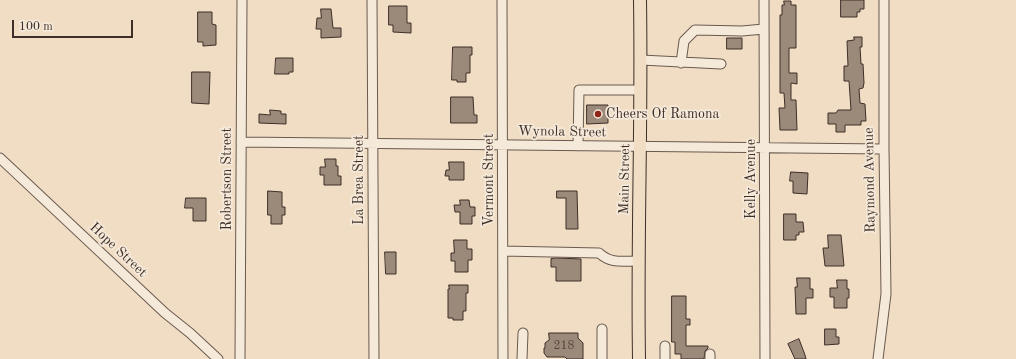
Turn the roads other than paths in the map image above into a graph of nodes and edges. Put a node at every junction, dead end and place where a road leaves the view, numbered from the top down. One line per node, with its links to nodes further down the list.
1 (242, 0): 12 (street, Robertson Street)
2 (372, 0): 13 (street, La Brea Street)
3 (502, 0): 14 (street, Vermont Street)
4 (640, 0): 8 (main road, Main Street)
5 (764, 0): 7 (street, Kelly Avenue)
6 (884, 0): 18 (street, Raymond Avenue)
7 (764, 29): 9 (street); 17 (street, Kelly Avenue)
8 (641, 60): 9 (street); 11 (main road, Main Street)
9 (681, 63): 10 (street)
10 (721, 64)
11 (641, 90): 15 (street); 16 (main road, Main Street)
12 (241, 142): 13 (street, Wynola Street); 26 (street, Robertson Street)
13 (373, 144): 14 (street, Wynola Street); 27 (street, La Brea Street)
14 (503, 145): 15 (street, Wynola Street); 20 (street, Vermont Street)
15 (578, 146): 16 (street, Wynola Street)
16 (640, 147): 17 (street, Wynola Street); 21 (main road, Main Street)
17 (765, 147): 18 (street, Wynola Street); 33 (street, Kelly Avenue)
18 (884, 149): 34 (street, Raymond Avenue)
19 (0, 158): 25 (street, Hope Street)
20 (503, 251): 21 (street); 28 (street, Vermont Street)
21 (638, 261): 31 (main road, Main Street)
22 (602, 329): 30 (street)
23 (523, 332): 29 (street)
24 (665, 346): 32 (street)
25 (218, 359)
26 (240, 359)
27 (374, 359)
28 (503, 359)
29 (522, 359)
30 (602, 359)
31 (639, 359)
32 (665, 359)
33 (765, 359)
34 (878, 359)

